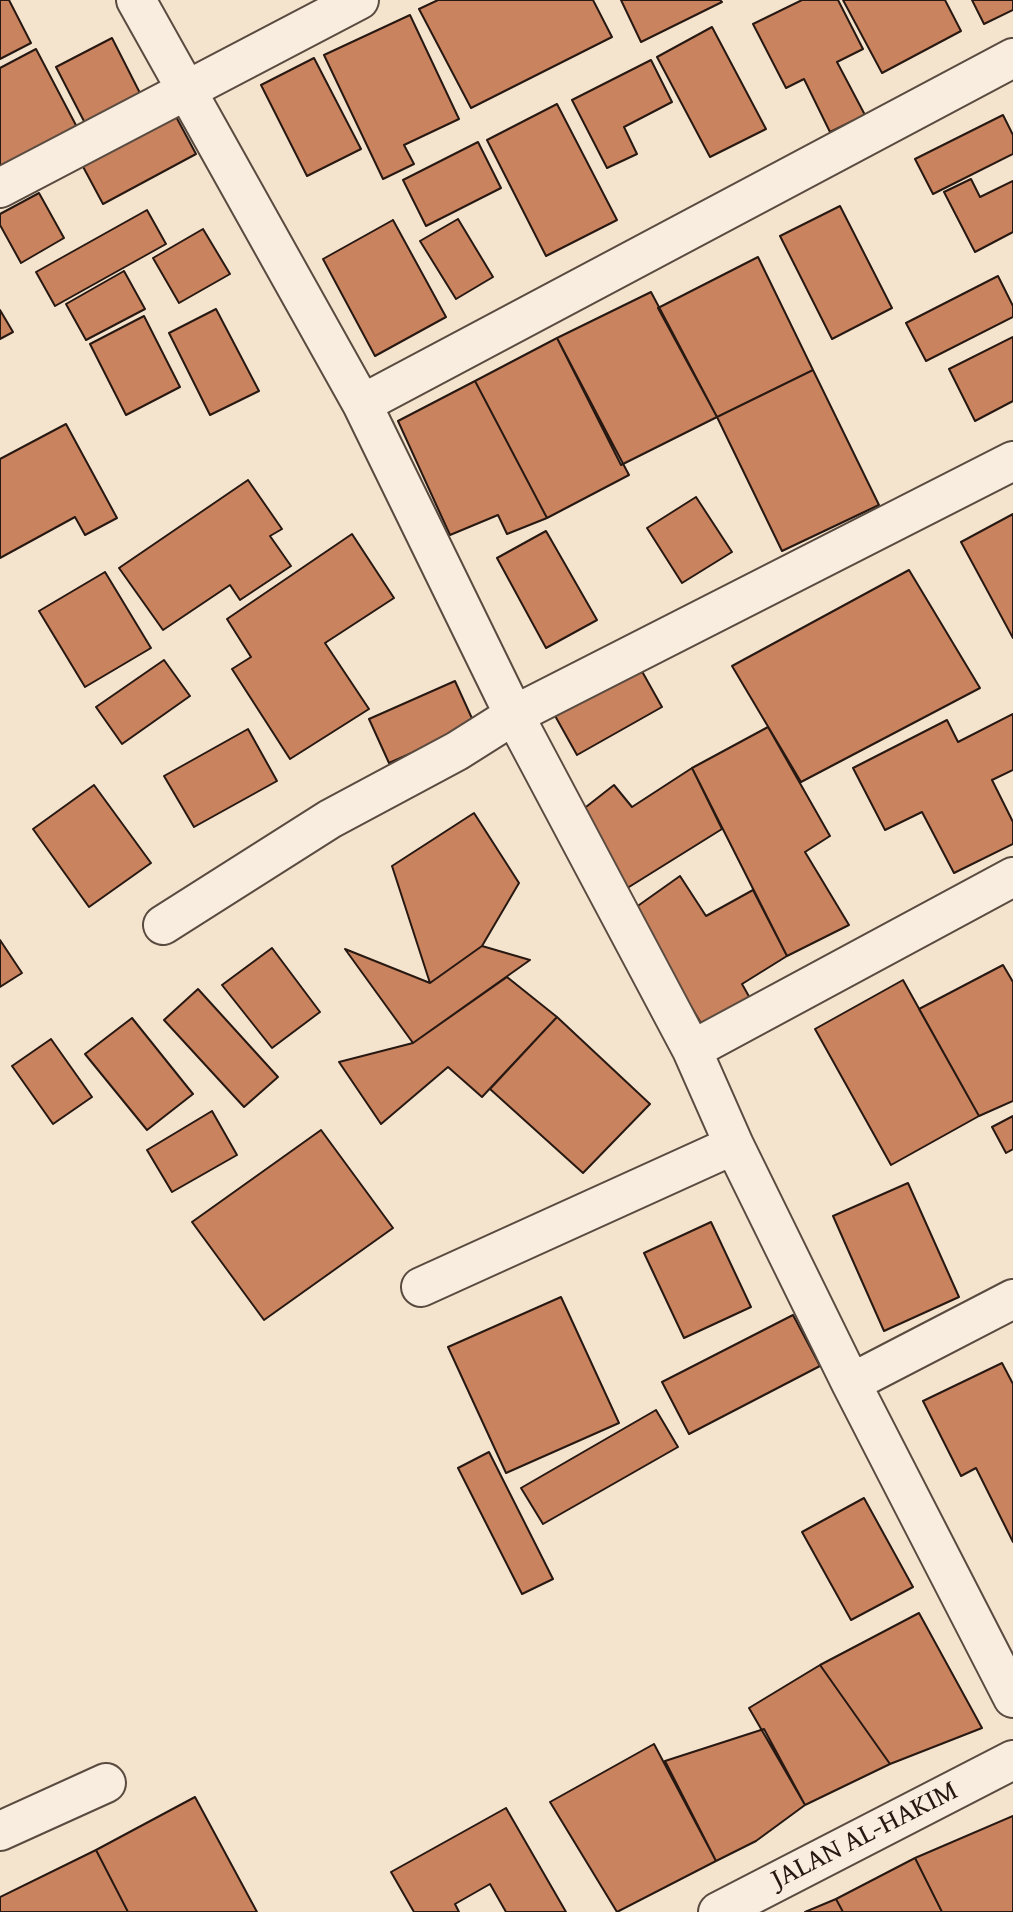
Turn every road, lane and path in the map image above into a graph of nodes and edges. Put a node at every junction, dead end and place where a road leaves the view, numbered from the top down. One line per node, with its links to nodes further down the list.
1 (136, 0): 4 (street)
2 (359, 0): 4 (street)
3 (1013, 58): 6 (street)
4 (186, 90): 5 (street); 6 (street)
5 (0, 188)
6 (362, 404): 8 (street)
7 (1013, 461): 8 (street)
8 (514, 715): 10 (street); 11 (street)
9 (1013, 877): 11 (street)
10 (163, 925)
11 (692, 1050): 12 (street)
12 (734, 1145): 13 (street); 15 (street)
13 (421, 1287)
14 (1013, 1299): 15 (street)
15 (851, 1383): 16 (street)
16 (1013, 1698)
17 (1013, 1760): 20 (street, JALAN AL-HAKIM)
18 (106, 1783): 19 (street)
19 (0, 1831)
20 (718, 1912)

